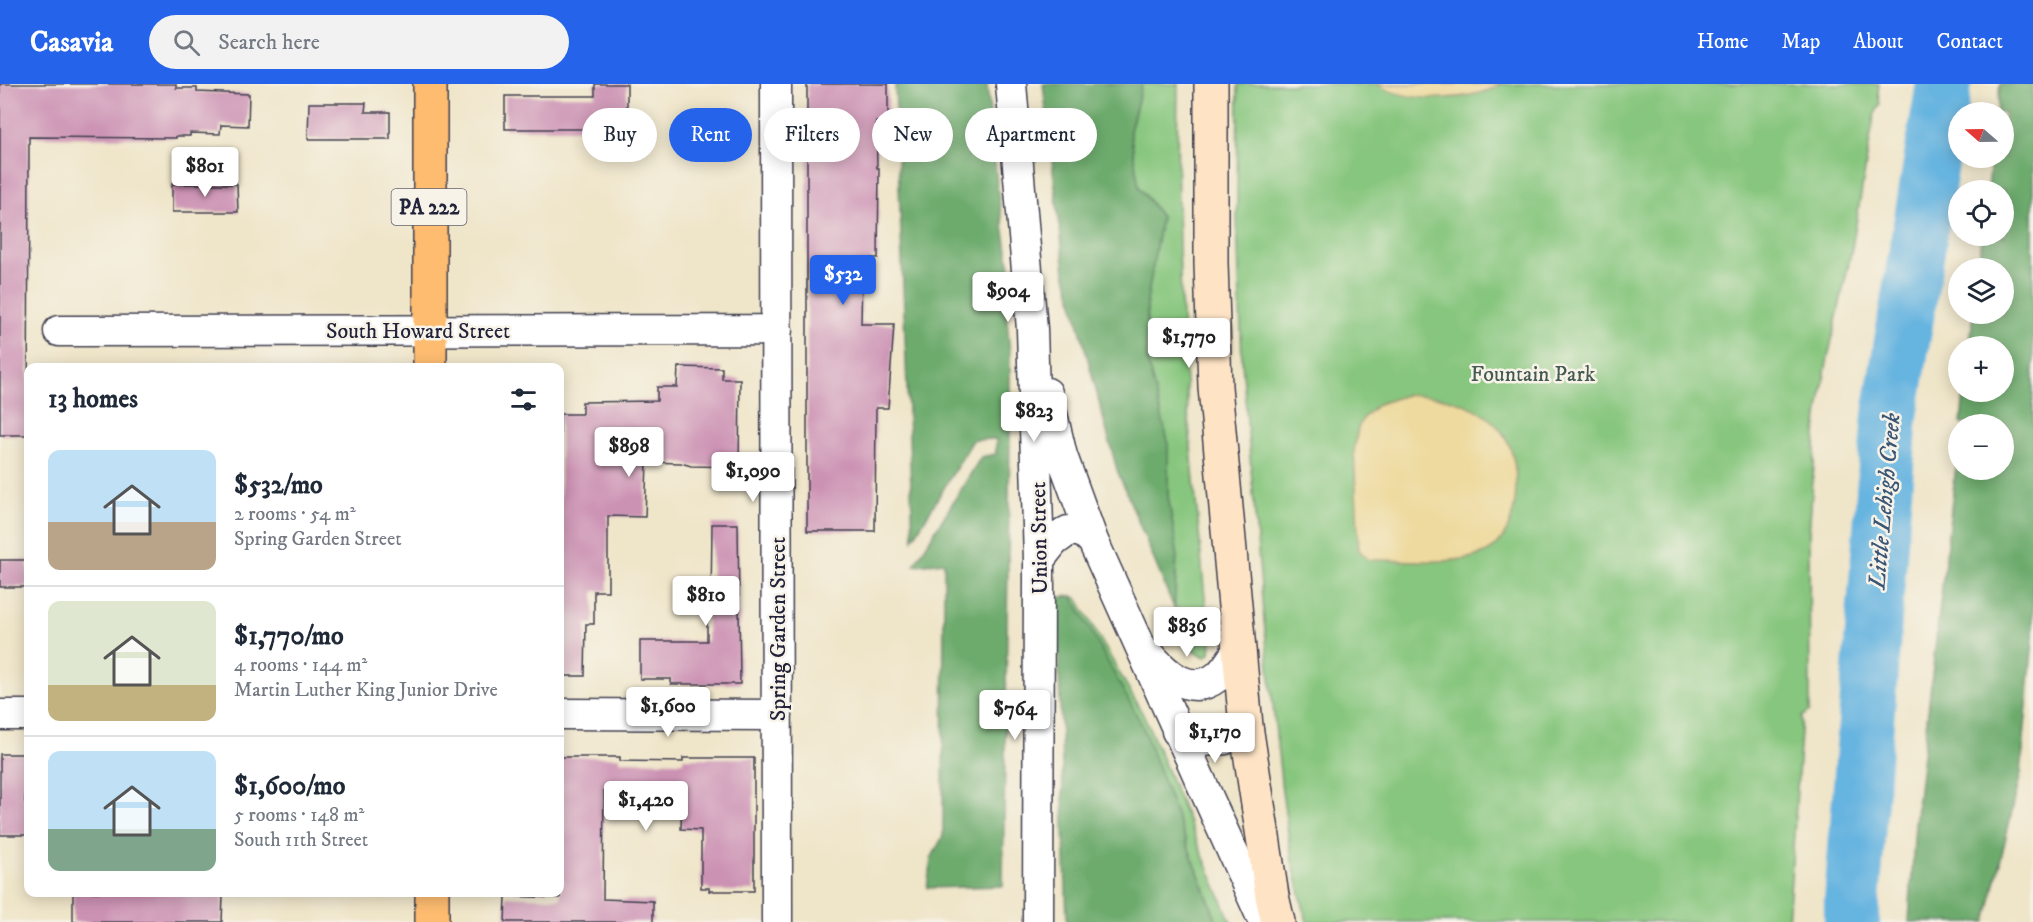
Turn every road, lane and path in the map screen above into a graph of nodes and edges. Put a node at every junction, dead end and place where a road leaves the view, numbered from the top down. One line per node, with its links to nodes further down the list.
1 (430, 84): 6 (main road, PA 222)
2 (776, 84): 7 (street, Spring Garden Street)
3 (1011, 84): 5 (street, Union Street)
4 (1211, 84): 13 (main road)
5 (1032, 329): 10 (street); 11 (street, Union Street)
6 (429, 330): 7 (street, South Howard Street); 8 (street, South Howard Street); 9 (main road, PA 222)
7 (777, 330): 16 (street, Spring Garden Street)
8 (59, 331)
9 (429, 363)
10 (1093, 541): 11 (street); 12 (street)
11 (1039, 560): 23 (street, Union Street)
12 (1139, 643): 13 (street); 19 (street)
13 (1238, 650): 18 (main road)
14 (564, 714): 16 (street)
15 (24, 715): 17 (street)
16 (777, 715): 22 (street, Spring Garden Street)
17 (0, 716)
18 (1246, 726): 19 (street); 25 (main road)
19 (1177, 731): 24 (street)
20 (432, 897): 21 (main road)
21 (432, 922)
22 (777, 922)
23 (1038, 922)
24 (1263, 922)
25 (1278, 922)

